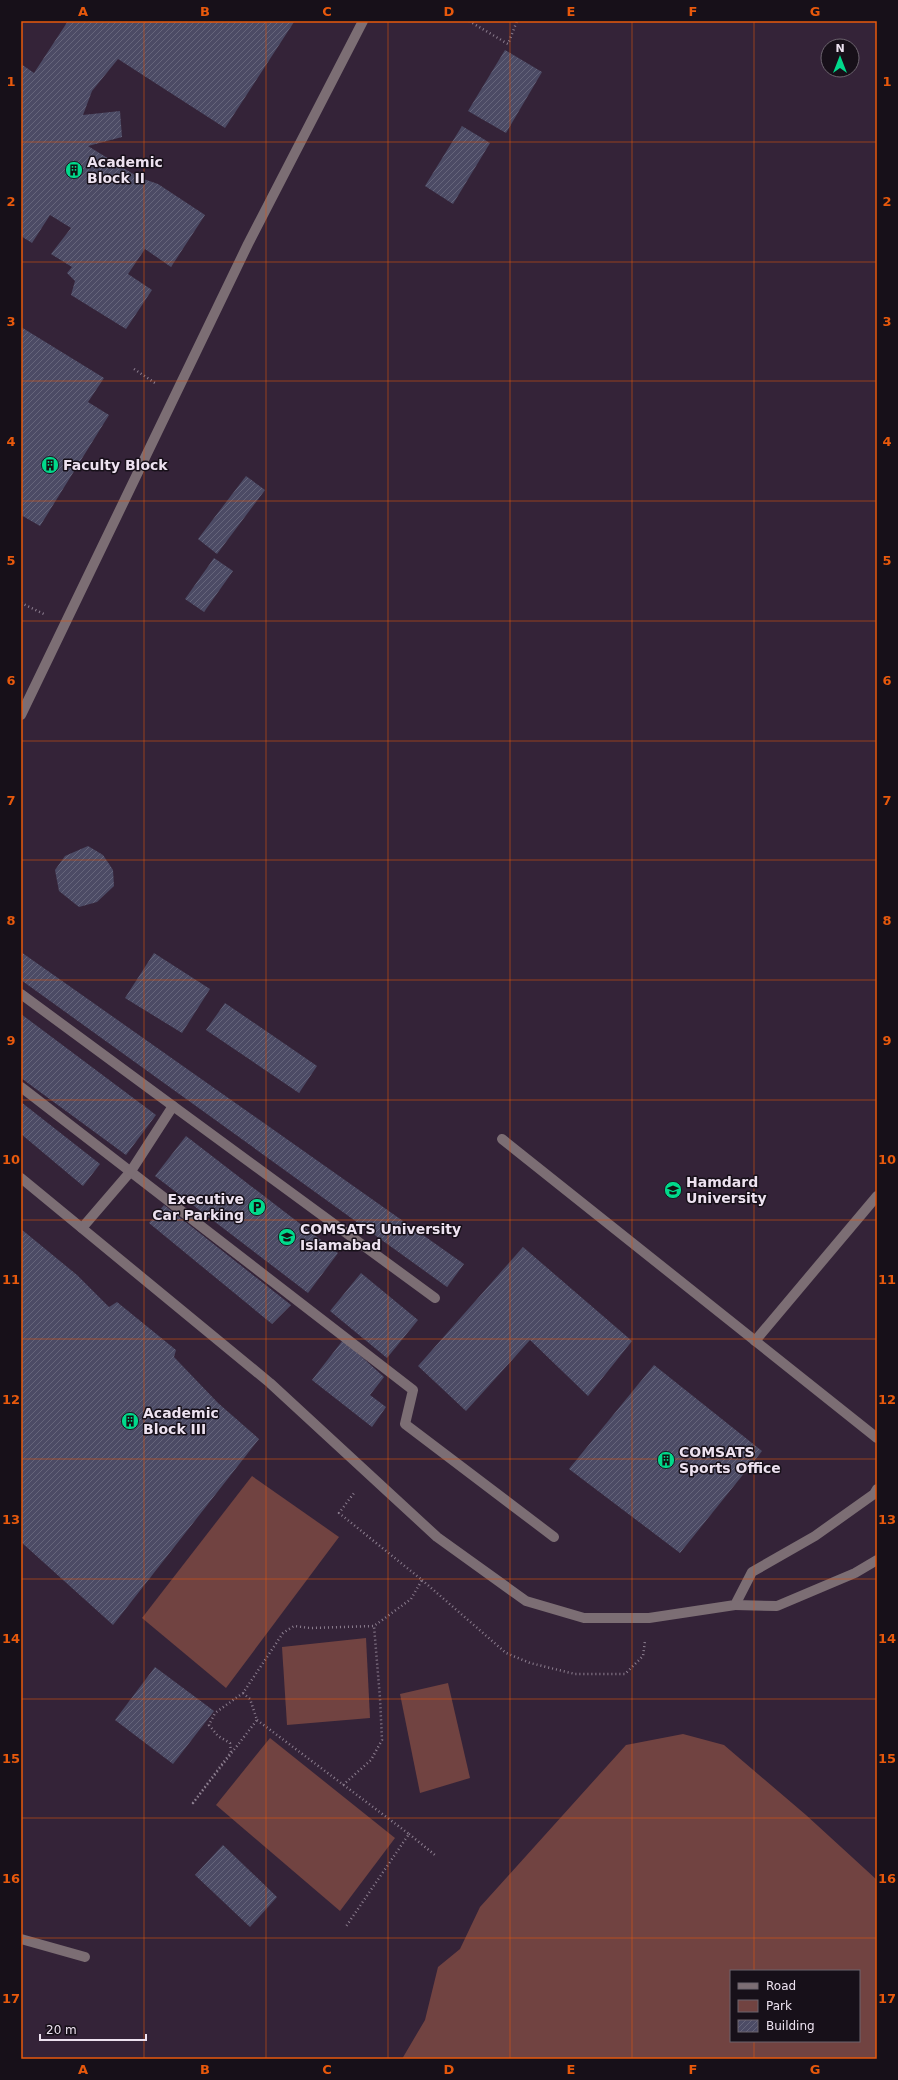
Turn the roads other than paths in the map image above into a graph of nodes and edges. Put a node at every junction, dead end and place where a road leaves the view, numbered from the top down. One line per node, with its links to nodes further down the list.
1 (363, 21): 2 (street)
2 (21, 715)
3 (21, 994): 5 (street)
4 (21, 1087): 7 (street)
5 (173, 1106): 7 (street); 11 (street)
6 (502, 1139): 12 (street)
7 (131, 1171): 10 (street); 15 (street)
8 (21, 1178): 10 (street)
9 (877, 1196): 12 (street)
10 (82, 1228): 17 (street)
11 (435, 1298)
12 (755, 1341): 13 (street)
13 (877, 1438)
14 (877, 1489): 17 (street)
15 (554, 1537)
16 (877, 1560): 17 (street)
17 (735, 1605)
18 (21, 1939): 19 (street)
19 (85, 1957)

